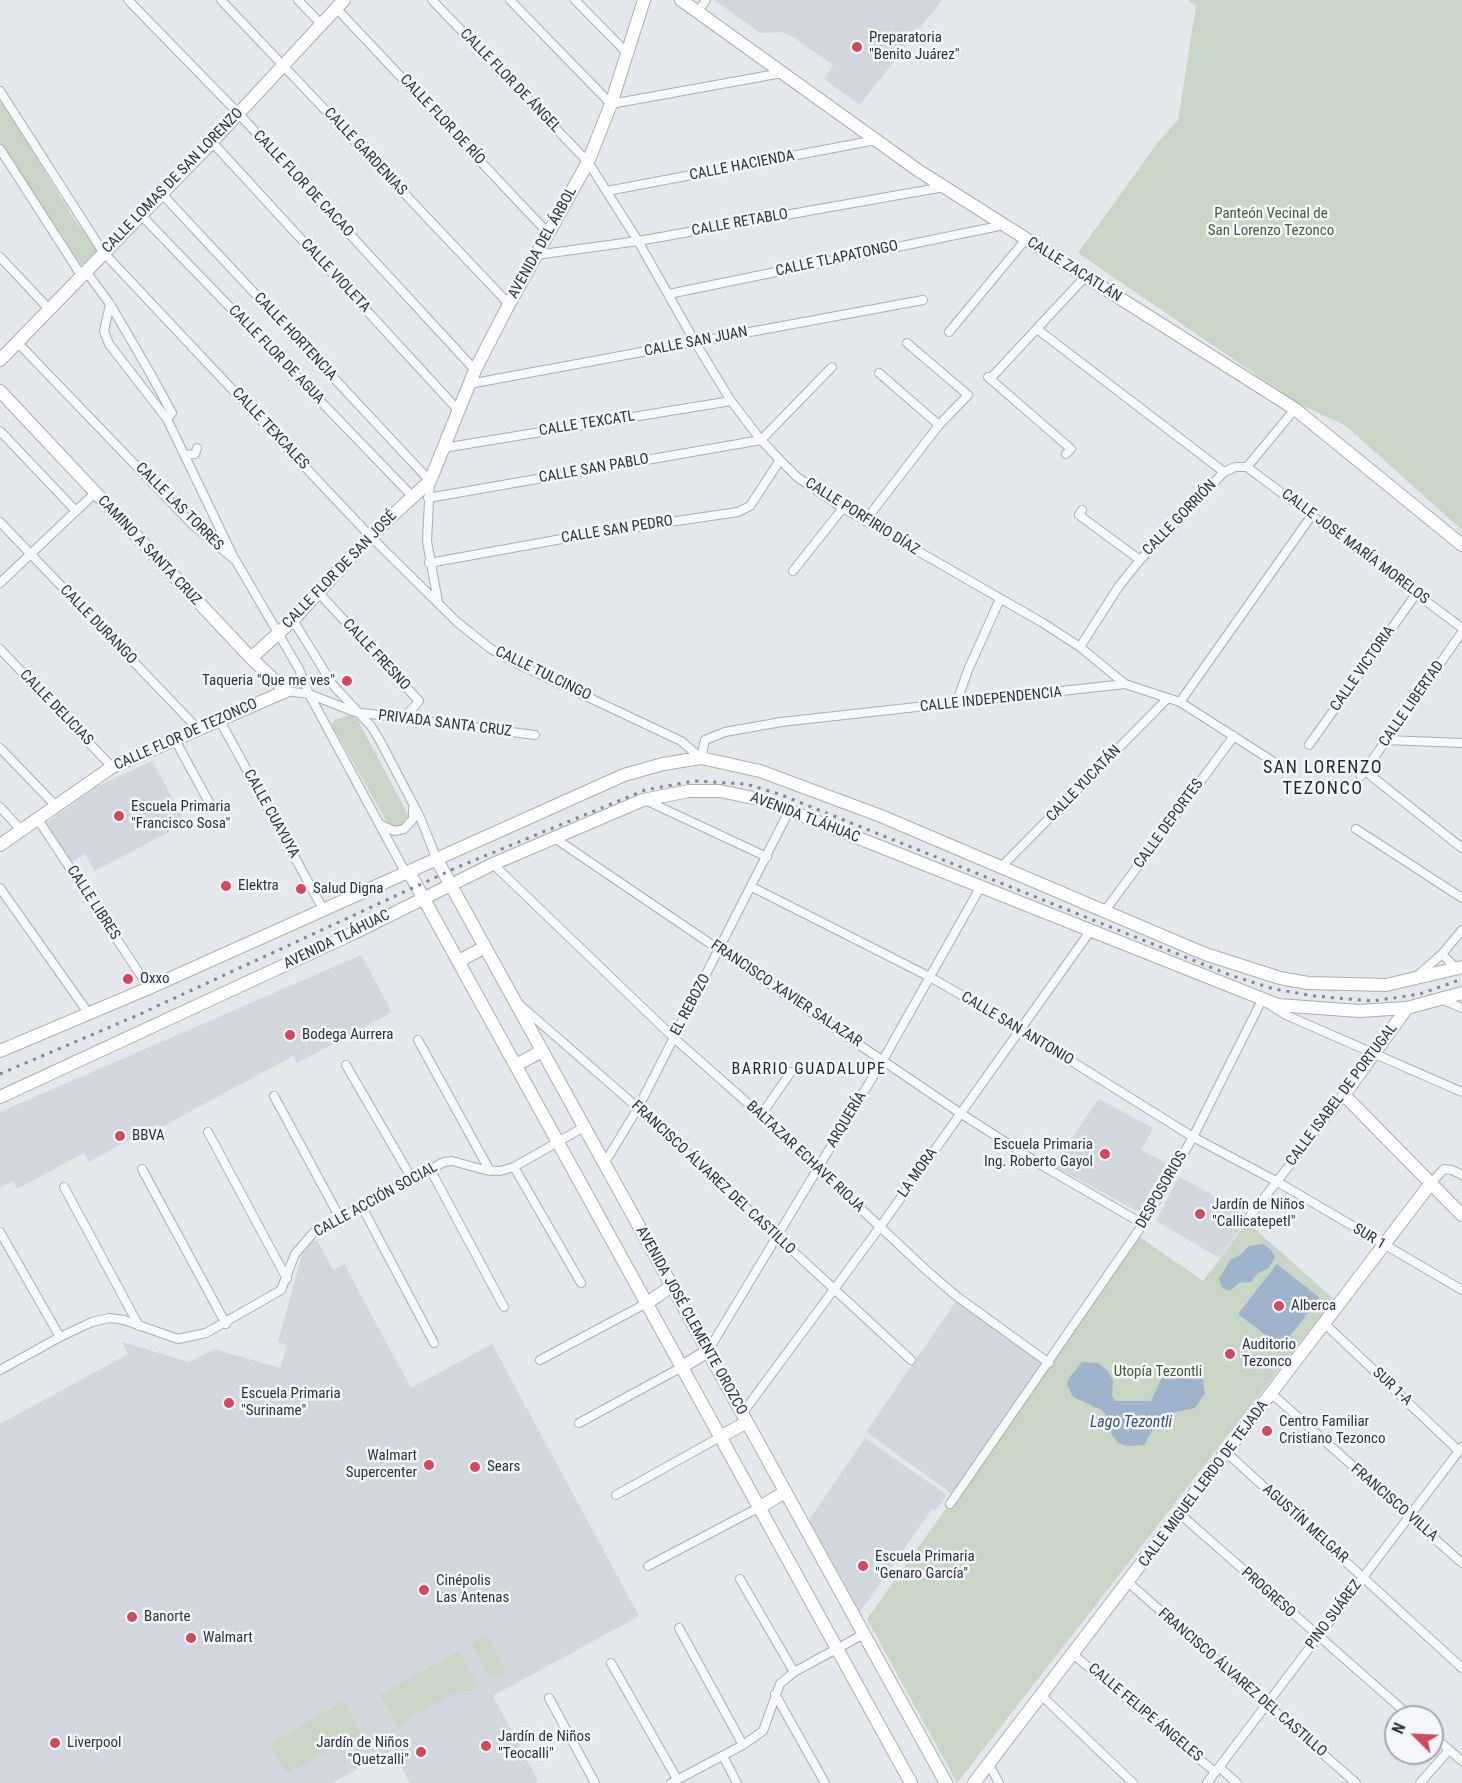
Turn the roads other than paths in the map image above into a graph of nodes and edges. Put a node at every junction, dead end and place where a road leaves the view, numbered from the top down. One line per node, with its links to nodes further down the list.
1 (128, 0): 18 (street, CALLE FLOR DE CACAO)
2 (221, 0): 14 (street, CALLE GARDENIAS)
3 (298, 0): 12 (street)
4 (432, 0): 22 (street, CALLE FLOR DE ÁNGEL)
5 (510, 0): 17 (street)
6 (575, 0): 13 (street)
7 (644, 0): 13 (street, AVENIDA DEL ÁRBOL)
8 (681, 0): 11 (street, CALLE ZACATLÁN)
9 (706, 0): 11 (street)
10 (340, 4): 12 (street, CALLE LOMAS DE SAN LORENZO); 28 (street, CALLE FLOR DE RÍO)
11 (697, 13): 15 (street, CALLE ZACATLÁN)
12 (321, 24): 14 (street, CALLE LOMAS DE SAN LORENZO)
13 (627, 53): 17 (street, AVENIDA DEL ÁRBOL)
14 (284, 65): 18 (street, CALLE LOMAS DE SAN LORENZO); 39 (street, CALLE GARDENIAS)
15 (782, 73): 17 (street); 19 (street, CALLE ZACATLÁN)
16 (0, 92): 31 (street, CALLE TEXCALES)
17 (611, 104): 22 (street, AVENIDA DEL ÁRBOL)
18 (239, 114): 20 (street, CALLE LOMAS DE SAN LORENZO); 48 (street, CALLE FLOR DE CACAO)
19 (876, 140): 23 (street, CALLE ZACATLÁN); 24 (street, CALLE HACIENDA)
20 (212, 142): 25 (street, CALLE LOMAS DE SAN LORENZO); 54 (street, CALLE VIOLETA)
21 (0, 149): 34 (street)
22 (588, 162): 24 (street, CALLE PORFIRIO DÍAZ); 28 (street, AVENIDA DEL ÁRBOL)
23 (944, 187): 27 (street, CALLE ZACATLÁN); 30 (street, CALLE RETABLO)
24 (607, 191): 30 (street, CALLE PORFIRIO DÍAZ)
25 (161, 193): 26 (street, CALLE LOMAS DE SAN LORENZO); 66 (street, CALLE HORTENCIA)
26 (141, 214): 31 (street, CALLE LOMAS DE SAN LORENZO); 68 (street, CALLE FLOR DE AGUA)
27 (1004, 225): 29 (street, CALLE ZACATLÁN); 36 (street, CALLE TLAPATONGO)
28 (548, 233): 32 (street, AVENIDA DEL ÁRBOL)
29 (1026, 239): 35 (street, CALLE ZACATLÁN); 42 (street)
30 (638, 241): 32 (street, CALLE RETABLO); 36 (street, CALLE PORFIRIO DÍAZ)
31 (103, 252): 34 (street, CALLE LOMAS DE SAN LORENZO); 76 (street, CALLE TEXCALES)
32 (536, 255): 39 (street, AVENIDA DEL ÁRBOL)
33 (0, 257): 40 (street)
34 (83, 273): 38 (street); 40 (street, CALLE LOMAS DE SAN LORENZO)
35 (1084, 277): 41 (street); 53 (street, CALLE ZACATLÁN)
36 (669, 294): 44 (street, CALLE PORFIRIO DÍAZ)
37 (923, 300): 44 (street, CALLE SAN JUAN)
38 (110, 304): 55 (street); 55 (street)
39 (508, 304): 48 (street, AVENIDA DEL ÁRBOL)
40 (49, 309): 43 (street, CALLE LOMAS DE SAN LORENZO)
41 (1037, 329): 61 (street); 65 (street)
42 (949, 332)
43 (17, 342): 46 (street, CALLE LOMAS DE SAN LORENZO); 80 (street, CALLE LAS TORRES)
44 (695, 342): 50 (street, CALLE SAN JUAN); 52 (street, CALLE PORFIRIO DÍAZ)
45 (907, 343): 56 (street)
46 (0, 360)
47 (832, 367): 58 (street)
48 (475, 370): 50 (street, AVENIDA DEL ÁRBOL)
49 (879, 373): 56 (street)
50 (469, 384): 54 (street, AVENIDA DEL ÁRBOL)
51 (0, 391): 67 (street, CAMINO A SANTA CRUZ)
52 (731, 401): 58 (street, CALLE PORFIRIO DÍAZ); 60 (street, CALLE TEXCATL)
53 (1295, 409): 64 (street); 77 (street, CALLE ZACATLÁN)
54 (458, 410): 60 (street, AVENIDA DEL ÁRBOL)
55 (167, 419): 62 (street)
56 (939, 424): 74 (street)
57 (0, 431): 72 (street)
58 (761, 440): 63 (street, CALLE PORFIRIO DÍAZ); 69 (street, CALLE SAN PABLO)
59 (197, 448): 62 (street)
60 (443, 448): 66 (street, AVENIDA DEL ÁRBOL)
61 (1066, 454)
62 (185, 455): 80 (street)
63 (780, 460): 70 (street, CALLE PORFIRIO DÍAZ); 81 (street, CALLE SAN PEDRO)
64 (1248, 467): 65 (street, CALLE GORRIÓN); 73 (street, CALLE JOSÉ MARÍA MORELOS)
65 (1224, 472): 79 (street, CALLE GORRIÓN)
66 (430, 481): 68 (street, CALLE FLOR DE SAN JOSÉ); 69 (street)
67 (95, 493): 72 (street); 93 (street, CAMINO A SANTA CRUZ)
68 (412, 496): 76 (street, CALLE FLOR DE SAN JOSÉ)
69 (428, 498): 81 (street)
70 (843, 508): 74 (street, CALLE PORFIRIO DÍAZ); 82 (street)
71 (1082, 510): 79 (street)
72 (76, 511): 78 (street)
73 (1312, 515): 85 (street, CALLE JOSÉ MARÍA MORELOS); 98 (street)
74 (865, 521): 86 (street, CALLE PORFIRIO DÍAZ)
75 (0, 522): 78 (street, CALLE DURANGO)
76 (370, 536): 84 (street, CALLE FLOR DE SAN JOSÉ); 87 (street, CALLE TEXCALES)
77 (1462, 545)
78 (29, 554): 83 (street); 103 (street, CALLE DURANGO)
79 (1140, 560): 91 (street, CALLE GORRIÓN)
80 (236, 561): 90 (street, CALLE LAS TORRES)
81 (429, 563): 87 (street)
82 (793, 571)
83 (0, 583)
84 (318, 592): 88 (street, CALLE FLOR DE SAN JOSÉ); 101 (street, CALLE FRESNO)
85 (1416, 594): 89 (street, CALLE JOSÉ MARÍA MORELOS); 109 (street, CALLE VICTORIA)
86 (1000, 599): 91 (street, CALLE PORFIRIO DÍAZ); 99 (street)
87 (438, 604): 111 (street, CALLE TULCINGO)
88 (293, 620): 90 (street, CALLE FLOR DE SAN JOSÉ); 100 (street)
89 (1462, 630): 107 (street, CALLE LIBERTAD)
90 (278, 634): 93 (street, CALLE FLOR DE SAN JOSÉ); 96 (street, CALLE LAS TORRES)
91 (1080, 647): 94 (street, CALLE PORFIRIO DÍAZ)
92 (0, 649): 113 (street, CALLE DELICIAS)
93 (251, 658): 95 (street, CAMINO A SANTA CRUZ)
94 (1125, 684): 97 (street, CALLE INDEPENDENCIA); 99 (street, CALLE INDEPENDENCIA)
95 (286, 691): 96 (street); 102 (street, CALLE FLOR DE TEZONCO)
96 (309, 694): 100 (street); 121 (street)
97 (1167, 699): 98 (street, CALLE INDEPENDENCIA); 130 (street, CALLE YUCATÁN)
98 (1180, 702): 105 (street, CALLE INDEPENDENCIA)
99 (956, 704): 111 (street, CALLE INDEPENDENCIA)
100 (355, 712): 101 (street, PRIVADA SANTA CRUZ); 116 (street)
101 (404, 718): 104 (street, PRIVADA SANTA CRUZ)
102 (219, 719): 103 (street, CALLE FLOR DE TEZONCO); 139 (street, CALLE CUAYUYA)
103 (197, 728): 106 (street, CALLE FLOR DE TEZONCO)
104 (535, 735)
105 (1234, 736): 112 (street, CALLE INDEPENDENCIA); 140 (street, CALLE DEPORTES)
106 (174, 738): 113 (street, CALLE FLOR DE TEZONCO); 117 (street)
107 (1386, 740): 108 (street); 126 (street, CALLE LIBERTAD)
108 (1462, 743)
109 (1309, 745)
110 (0, 748): 115 (street)
111 (701, 758): 128 (street, AVENIDA TLÁHUAC); 130 (street, AVENIDA TLÁHUAC)
112 (1277, 764)
113 (112, 767): 115 (street, CALLE FLOR DE TEZONCO)
114 (644, 800): 119 (street, AVENIDA TLÁHUAC); 124 (street, AVENIDA TLÁHUAC); 127 (street)
115 (55, 805): 120 (street, CALLE FLOR DE TEZONCO)
116 (412, 805): 121 (street); 128 (street)
117 (211, 806)
118 (0, 807): 123 (street)
119 (789, 811): 127 (street, EL REBOZO); 133 (street, AVENIDA TLÁHUAC)
120 (37, 818): 123 (street, CALLE FLOR DE TEZONCO); 151 (street, CALLE LIBRES)
121 (378, 820): 131 (street)
122 (1356, 829): 138 (street)
123 (21, 830): 125 (street, CALLE FLOR DE TEZONCO)
124 (553, 837): 129 (street, AVENIDA TLÁHUAC); 145 (street, FRANCISCO XAVIER SALAZAR)
125 (0, 845)
126 (1462, 848)
127 (767, 857): 134 (street, EL REBOZO)
128 (437, 860): 131 (street, AVENIDA TLÁHUAC); 132 (street, AVENIDA JOSÉ CLEMENTE OROZCO)
129 (493, 864): 132 (street, AVENIDA TLÁHUAC); 160 (street, BALTAZAR ECHAVE RIOJA)
130 (1000, 868): 136 (street, AVENIDA TLÁHUAC)
131 (409, 872): 137 (street, AVENIDA JOSÉ CLEMENTE OROZCO); 139 (street, AVENIDA TLÁHUAC)
132 (450, 884): 137 (street, AVENIDA TLÁHUAC); 144 (street, AVENIDA JOSÉ CLEMENTE OROZCO)
133 (981, 886): 141 (street, AVENIDA TLÁHUAC); 149 (street, ARQUERÍA)
134 (752, 887): 145 (street, EL REBOZO); 149 (street, CALLE SAN ANTONIO)
135 (0, 888): 158 (street)
136 (1062, 895): 140 (street, AVENIDA TLÁHUAC); 141 (street)
137 (424, 898): 147 (street, AVENIDA JOSÉ CLEMENTE OROZCO); 172 (street, AVENIDA TLÁHUAC)
138 (1462, 898)
139 (323, 909): 151 (street, AVENIDA TLÁHUAC)
140 (1104, 912): 150 (street, AVENIDA TLÁHUAC)
141 (1054, 914): 142 (street, AVENIDA TLÁHUAC)
142 (1091, 930): 154 (street, AVENIDA TLÁHUAC); 159 (street, LA MORA)
143 (1462, 930): 146 (street)
144 (485, 947): 147 (street); 153 (street, AVENIDA JOSÉ CLEMENTE OROZCO)
145 (720, 950): 160 (street, EL REBOZO); 165 (street, FRANCISCO XAVIER SALAZAR)
146 (1442, 954): 148 (street); 150 (street)
147 (459, 961): 167 (street, AVENIDA JOSÉ CLEMENTE OROZCO)
148 (1460, 968): 150 (street, AVENIDA TLÁHUAC)
149 (930, 977): 159 (street, CALLE SAN ANTONIO); 165 (street, ARQUERÍA)
150 (1412, 980)
151 (149, 988): 158 (street, AVENIDA TLÁHUAC)
152 (1462, 993): 155 (street, AVENIDA TLÁHUAC)
153 (514, 999): 163 (street, AVENIDA JOSÉ CLEMENTE OROZCO); 173 (street, FRANCISCO ÁLVAREZ DEL CASTILLO)
154 (1262, 1000): 156 (street, AVENIDA TLÁHUAC); 164 (street); 178 (street, DESPOSORIOS)
155 (1443, 1000): 156 (street, AVENIDA TLÁHUAC); 157 (street)
156 (1407, 1008): 164 (street, CALLE ISABEL DE PORTUGAL)
157 (1462, 1008)
158 (88, 1014): 162 (street, AVENIDA TLÁHUAC)
159 (1020, 1029): 174 (street, LA MORA); 178 (street, CALLE SAN ANTONIO)
160 (674, 1038): 173 (street, EL REBOZO); 175 (street, BALTAZAR ECHAVE RIOJA)
161 (417, 1040): 185 (street)
162 (0, 1051)
163 (542, 1051): 167 (street); 176 (street, AVENIDA JOSÉ CLEMENTE OROZCO)
164 (1375, 1054): 169 (street); 170 (street, CALLE ISABEL DE PORTUGAL)
165 (883, 1060): 174 (street, FRANCISCO XAVIER SALAZAR); 182 (street, ARQUERÍA)
166 (346, 1065): 187 (street)
167 (516, 1065): 179 (street, AVENIDA JOSÉ CLEMENTE OROZCO)
168 (791, 1072): 175 (street)
169 (1462, 1092)
170 (1344, 1095): 188 (street, CALLE ISABEL DE PORTUGAL); 189 (street)
171 (274, 1096): 193 (street)
172 (0, 1097)
173 (638, 1108): 180 (street, EL REBOZO); 198 (street, FRANCISCO ÁLVAREZ DEL CASTILLO)
174 (960, 1113): 195 (street, FRANCISCO XAVIER SALAZAR); 196 (street, LA MORA)
175 (761, 1115): 182 (street, BALTAZAR ECHAVE RIOJA)
176 (584, 1127): 179 (street, CALLE ACCIÓN SOCIAL); 180 (street, AVENIDA JOSÉ CLEMENTE OROZCO)
177 (208, 1132): 200 (street)
178 (1193, 1137): 188 (street, CALLE SAN ANTONIO); 195 (street, DESPOSORIOS)
179 (558, 1142): 181 (street, CALLE ACCIÓN SOCIAL); 205 (street, AVENIDA JOSÉ CLEMENTE OROZCO)
180 (604, 1164): 202 (street, AVENIDA JOSÉ CLEMENTE OROZCO)
181 (514, 1167): 185 (street, CALLE ACCIÓN SOCIAL); 201 (street)
182 (818, 1168): 196 (street, BALTAZAR ECHAVE RIOJA); 198 (street, ARQUERÍA)
183 (141, 1169): 207 (street)
184 (430, 1169): 185 (street, CALLE ACCIÓN SOCIAL); 187 (street, CALLE ACCIÓN SOCIAL); 206 (street)
185 (490, 1171)
186 (1462, 1175): 189 (street)
187 (412, 1179): 191 (street, CALLE ACCIÓN SOCIAL)
188 (1276, 1181): 194 (street, CALLE ISABEL DE PORTUGAL); 199 (street, SUR 1)
189 (1431, 1183): 192 (street); 199 (street, CALLE MIGUEL LERDO DE TEJADA)
190 (64, 1188): 209 (street)
191 (362, 1207): 193 (street, CALLE ACCIÓN SOCIAL); 211 (street)
192 (1462, 1215)
193 (340, 1218): 200 (street, CALLE ACCIÓN SOCIAL)
194 (1247, 1220)
195 (1143, 1224): 215 (street, DESPOSORIOS)
196 (880, 1227): 203 (street, LA MORA); 215 (street, BALTAZAR ECHAVE RIOJA)
197 (0, 1232): 210 (street)
198 (777, 1238): 203 (street, FRANCISCO ÁLVAREZ DEL CASTILLO); 212 (street, ARQUERÍA)
199 (1384, 1246): 204 (street, SUR 1); 208 (street, CALLE MIGUEL LERDO DE TEJADA)
200 (287, 1279): 207 (street, CALLE ACCIÓN SOCIAL)
201 (581, 1282)
202 (672, 1286): 205 (street); 212 (street, AVENIDA JOSÉ CLEMENTE OROZCO)
203 (833, 1290): 214 (street, FRANCISCO ÁLVAREZ DEL CASTILLO); 219 (street, LA MORA)
204 (1462, 1290)
205 (647, 1303): 213 (street); 216 (street, AVENIDA JOSÉ CLEMENTE OROZCO)
206 (504, 1307)
207 (226, 1324): 209 (street, CALLE ACCIÓN SOCIAL)
208 (1325, 1324): 218 (street, CALLE MIGUEL LERDO DE TEJADA); 222 (street, SUR 1-A)
209 (139, 1326): 210 (street, CALLE ACCIÓN SOCIAL)
210 (60, 1337): 217 (street, CALLE ACCIÓN SOCIAL)
211 (434, 1343)
212 (708, 1352): 216 (street); 219 (street, AVENIDA JOSÉ CLEMENTE OROZCO)
213 (540, 1360)
214 (911, 1360)
215 (1047, 1366): 226 (street, DESPOSORIOS)
216 (682, 1367): 220 (street); 221 (street, AVENIDA JOSÉ CLEMENTE OROZCO)
217 (0, 1370)
218 (1272, 1394): 223 (street, CALLE MIGUEL LERDO DE TEJADA); 229 (street, FRANCISCO VILLA)
219 (745, 1418): 221 (street); 224 (street, AVENIDA JOSÉ CLEMENTE OROZCO)
220 (579, 1424)
221 (720, 1437): 225 (street); 227 (street, AVENIDA JOSÉ CLEMENTE OROZCO)
222 (1461, 1449): 229 (street, PINO SUÁREZ)
223 (1227, 1453): 228 (street, CALLE MIGUEL LERDO DE TEJADA); 232 (street, AGUSTÍN MELGAR)
224 (785, 1492): 227 (street); 236 (street, AVENIDA JOSÉ CLEMENTE OROZCO)
225 (616, 1495)
226 (950, 1504)
227 (760, 1507): 231 (street); 238 (street, AVENIDA JOSÉ CLEMENTE OROZCO)
228 (1181, 1515): 234 (street, CALLE MIGUEL LERDO DE TEJADA); 237 (street, PROGRESO)
229 (1409, 1517): 230 (street, FRANCISCO VILLA); 232 (street, PINO SUÁREZ)
230 (1462, 1563)
231 (648, 1566)
232 (1363, 1577): 237 (street, PINO SUÁREZ); 241 (street, AGUSTÍN MELGAR)
233 (740, 1579): 242 (street)
234 (1129, 1583): 239 (street, CALLE MIGUEL LERDO DE TEJADA); 246 (street, FRANCISCO ÁLVAREZ DEL CASTILLO)
235 (679, 1628): 248 (street)
236 (864, 1634): 238 (street); 260 (street, AVENIDA JOSÉ CLEMENTE OROZCO)
237 (1317, 1637): 246 (street, PINO SUÁREZ); 247 (street, PROGRESO)
238 (838, 1649): 242 (street); 259 (street, AVENIDA JOSÉ CLEMENTE OROZCO)
239 (1074, 1654): 244 (street, CALLE MIGUEL LERDO DE TEJADA); 254 (street, CALLE FELIPE ÁNGELES)
240 (611, 1663): 255 (street)
241 (1462, 1668)
242 (794, 1672): 243 (street)
243 (775, 1694): 248 (street); 258 (street)
244 (1042, 1696): 253 (street, CALLE MIGUEL LERDO DE TEJADA); 263 (street)
245 (549, 1698): 256 (street)
246 (1268, 1705): 254 (street, PINO SUÁREZ); 266 (street, FRANCISCO ÁLVAREZ DEL CASTILLO)
247 (1397, 1705)
248 (743, 1744): 251 (street)
249 (1444, 1746): 250 (street)
250 (1449, 1750): 252 (street); 267 (street)
251 (723, 1756): 255 (street); 257 (street)
252 (1462, 1761)
253 (988, 1764): 261 (street, CALLE MIGUEL LERDO DE TEJADA); 262 (street)
254 (1217, 1769): 264 (street, PINO SUÁREZ); 265 (street, CALLE FELIPE ÁNGELES)
255 (674, 1781)
256 (595, 1783)
257 (737, 1783)
258 (825, 1783)
259 (911, 1783)
260 (946, 1783)
261 (974, 1783)
262 (999, 1783)
263 (1133, 1783)
264 (1206, 1783)
265 (1238, 1783)
266 (1356, 1783)
267 (1420, 1783)

